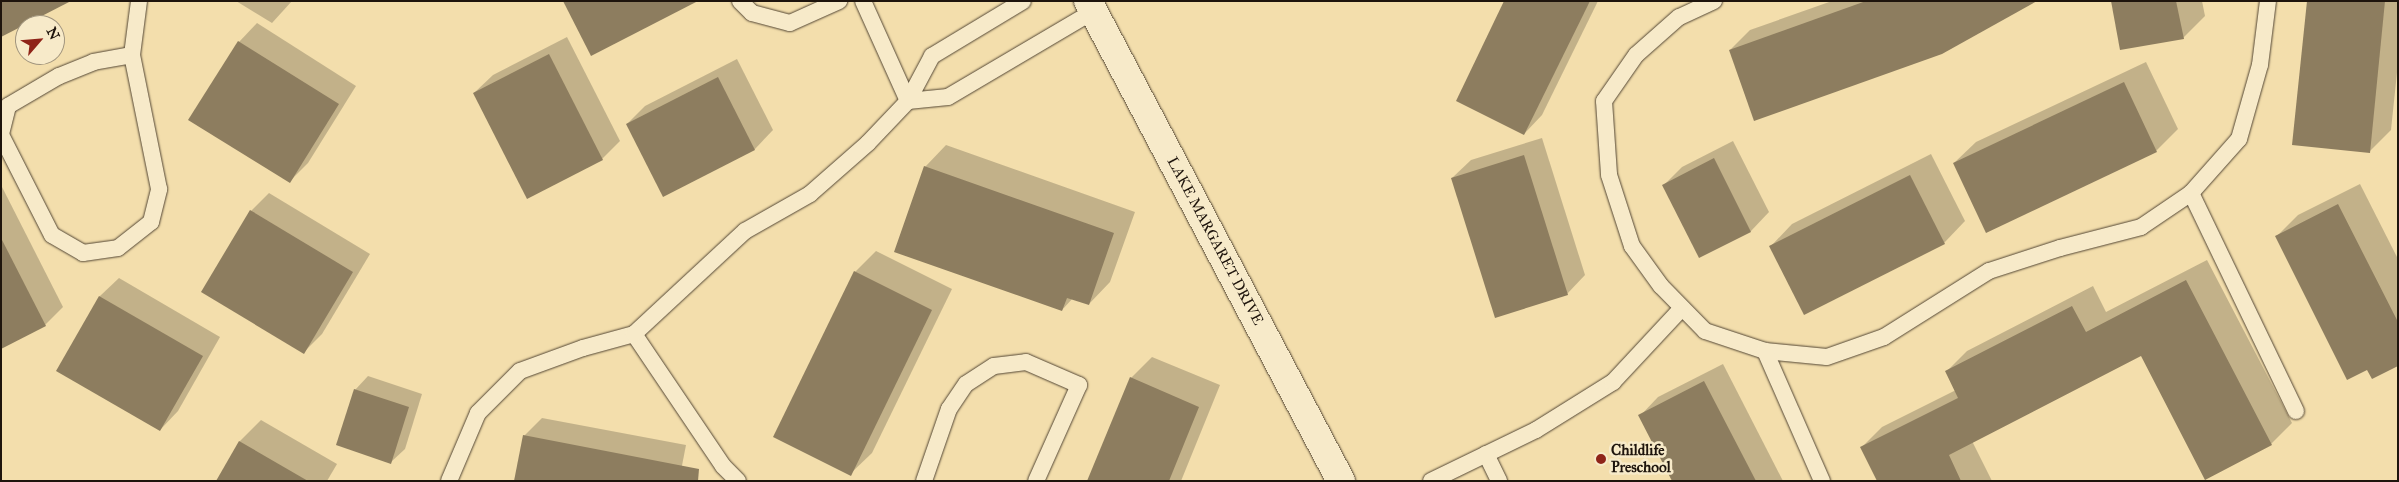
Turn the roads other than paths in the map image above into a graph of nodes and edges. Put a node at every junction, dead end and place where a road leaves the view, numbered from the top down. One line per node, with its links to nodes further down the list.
1 (139, 1): 9 (lane)
2 (740, 1): 3 (lane)
3 (839, 1)
4 (862, 1): 10 (lane)
5 (1023, 1): 10 (lane)
6 (1714, 1): 12 (lane)
7 (2268, 1): 11 (lane)
8 (1091, 6): 10 (lane); 21 (street, LAKE MARGARET DRIVE)
9 (132, 55): 9 (lane)
10 (908, 102): 13 (lane)
11 (2191, 193): 14 (lane); 15 (lane)
12 (1682, 308): 14 (lane); 16 (lane)
13 (634, 334): 17 (lane); 18 (lane)
14 (1765, 351): 24 (lane)
15 (2296, 411)
16 (1486, 454): 22 (lane); 23 (lane)
17 (449, 481)
18 (738, 481)
19 (924, 481): 20 (lane)
20 (1036, 481)
21 (1342, 481)
22 (1431, 481)
23 (1499, 481)
24 (1822, 481)

